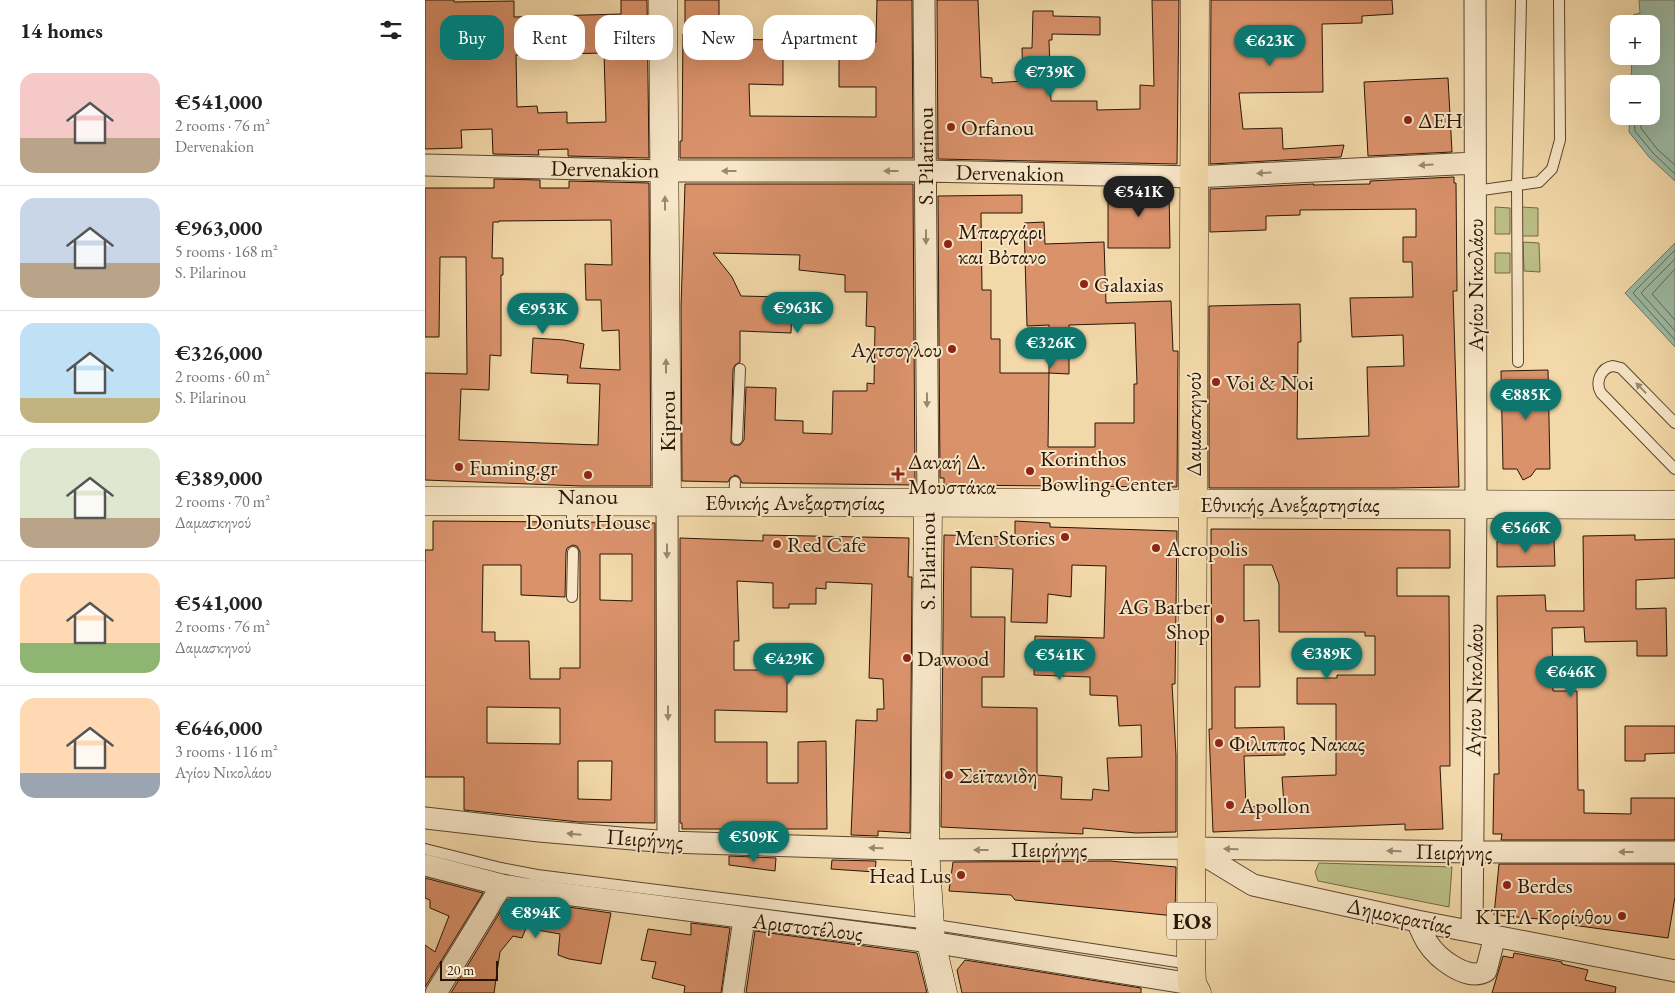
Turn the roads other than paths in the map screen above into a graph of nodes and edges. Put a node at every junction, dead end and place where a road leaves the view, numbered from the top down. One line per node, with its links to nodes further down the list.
1 (663, 0): 9 (street, Kiprou)
2 (924, 0): 10 (street, S. Pilarinou)
3 (1195, 0): 11 (main road, Δαμασκηνού / ΕΟ8)
4 (1475, 0): 7 (street, Αγίου Νικολάου)
5 (1521, 0): 12 (lane)
6 (1559, 0): 12 (lane)
7 (1475, 163): 11 (street, Dervenakion, one-way to 11); 13 (street, Αγίου Νικολάου)
8 (425, 165): 9 (street, Dervenakion)
9 (665, 171): 10 (street, Dervenakion, one-way to 9); 20 (street, Kiprou, one-way to 9)
10 (925, 171): 11 (street, Dervenakion); 21 (street, S. Pilarinou, one-way to 21)
11 (1194, 177): 22 (main road, Δαμασκηνού / ΕΟ8)
12 (1517, 186): 13 (lane); 14 (lane)
13 (1475, 191): 23 (street, Αγίου Νικολάου)
14 (1518, 362)
15 (740, 369): 17 (lane)
16 (1675, 423): 18 (lane, one-way to 18)
17 (737, 439)
18 (1675, 468)
19 (425, 501): 20 (street, Εθνικής Ανεξαρτησίας)
20 (667, 502): 21 (street, Εθνικής Ανεξαρτησίας); 28 (street, Kiprou, one-way to 28)
21 (928, 503): 22 (street, Εθνικής Ανεξαρτησίας); 31 (street, S. Pilarinou)
22 (1193, 503): 23 (street, Εθνικής Ανεξαρτησίας); 29 (main road, Δαμασκηνού / ΕΟ8)
23 (1476, 504): 24 (street, Εθνικής Ανεξαρτησίας); 32 (street, Αγίου Νικολάου)
24 (1675, 505)
25 (573, 552): 26 (lane)
26 (573, 597)
27 (425, 818): 28 (street, Πειρήνης, one-way to 27)
28 (669, 842): 31 (street, Πειρήνης, one-way to 28)
29 (1192, 848): 31 (street, Πειρήνης, one-way to 31); 32 (street, Πειρήνης, one-way to 29); 37 (street, Δημοκρατίας); 42 (main road, ΕΟ8)
30 (425, 849): 39 (lane)
31 (925, 850): 39 (street, S. Pilarinou)
32 (1472, 852): 33 (street, Πειρήνης, one-way to 32); 38 (street, Αγίου Νικολάου)
33 (1675, 852)
34 (425, 865): 35 (street, Αριστοτέλους)
35 (502, 885): 36 (street, Αριστοτέλους); 43 (street)
36 (744, 918): 39 (street, Αριστοτέλους); 44 (street)
37 (1417, 921): 38 (street, Δημοκρατίας); 40 (street)
38 (1472, 931): 40 (street, Δημοκρατίας)
39 (930, 933): 42 (street, Αριστοτέλους); 45 (street, S. Pilarinou)
40 (1495, 936): 41 (street, Δημοκρατίας)
41 (1675, 971)
42 (1194, 980)
43 (436, 993)
44 (733, 993)
45 (943, 993)

